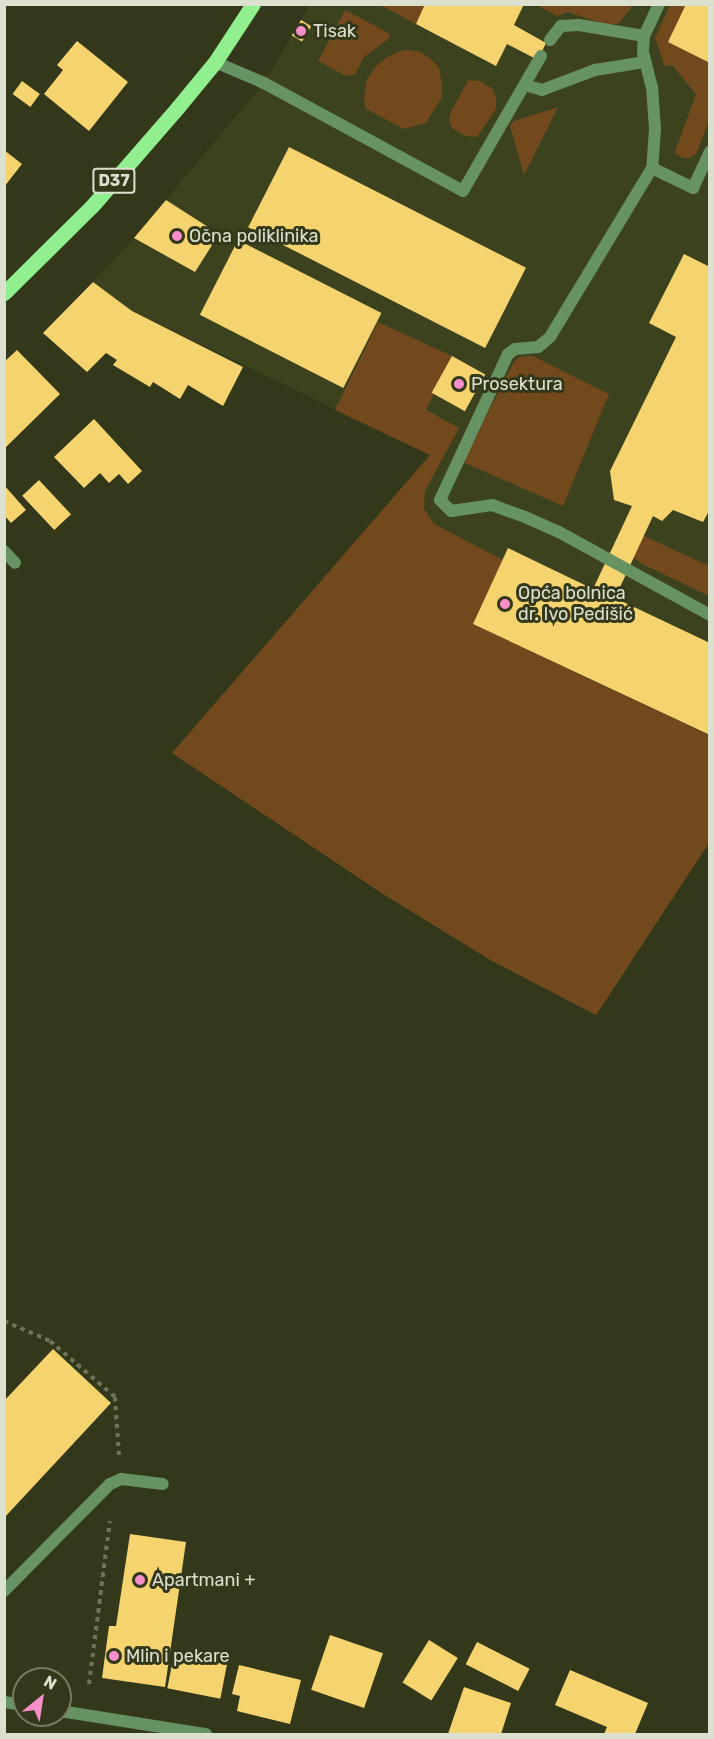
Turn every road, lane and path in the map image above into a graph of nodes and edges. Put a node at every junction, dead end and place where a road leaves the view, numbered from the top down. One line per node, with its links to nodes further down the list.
1 (253, 4): 6 (main road, D37)
2 (659, 4): 3 (street)
3 (644, 36): 4 (street); 7 (street)
4 (550, 40)
5 (541, 56): 8 (street)
6 (215, 62): 8 (street); 11 (main road, D37)
7 (645, 62): 8 (street); 10 (street)
8 (525, 85)
9 (710, 152): 10 (street)
10 (652, 168): 14 (street)
11 (4, 293)
12 (4, 551): 13 (street)
13 (15, 563)
14 (710, 615)
15 (163, 1484): 16 (street)
16 (4, 1591)
17 (72, 1713): 18 (street)
18 (206, 1734)

